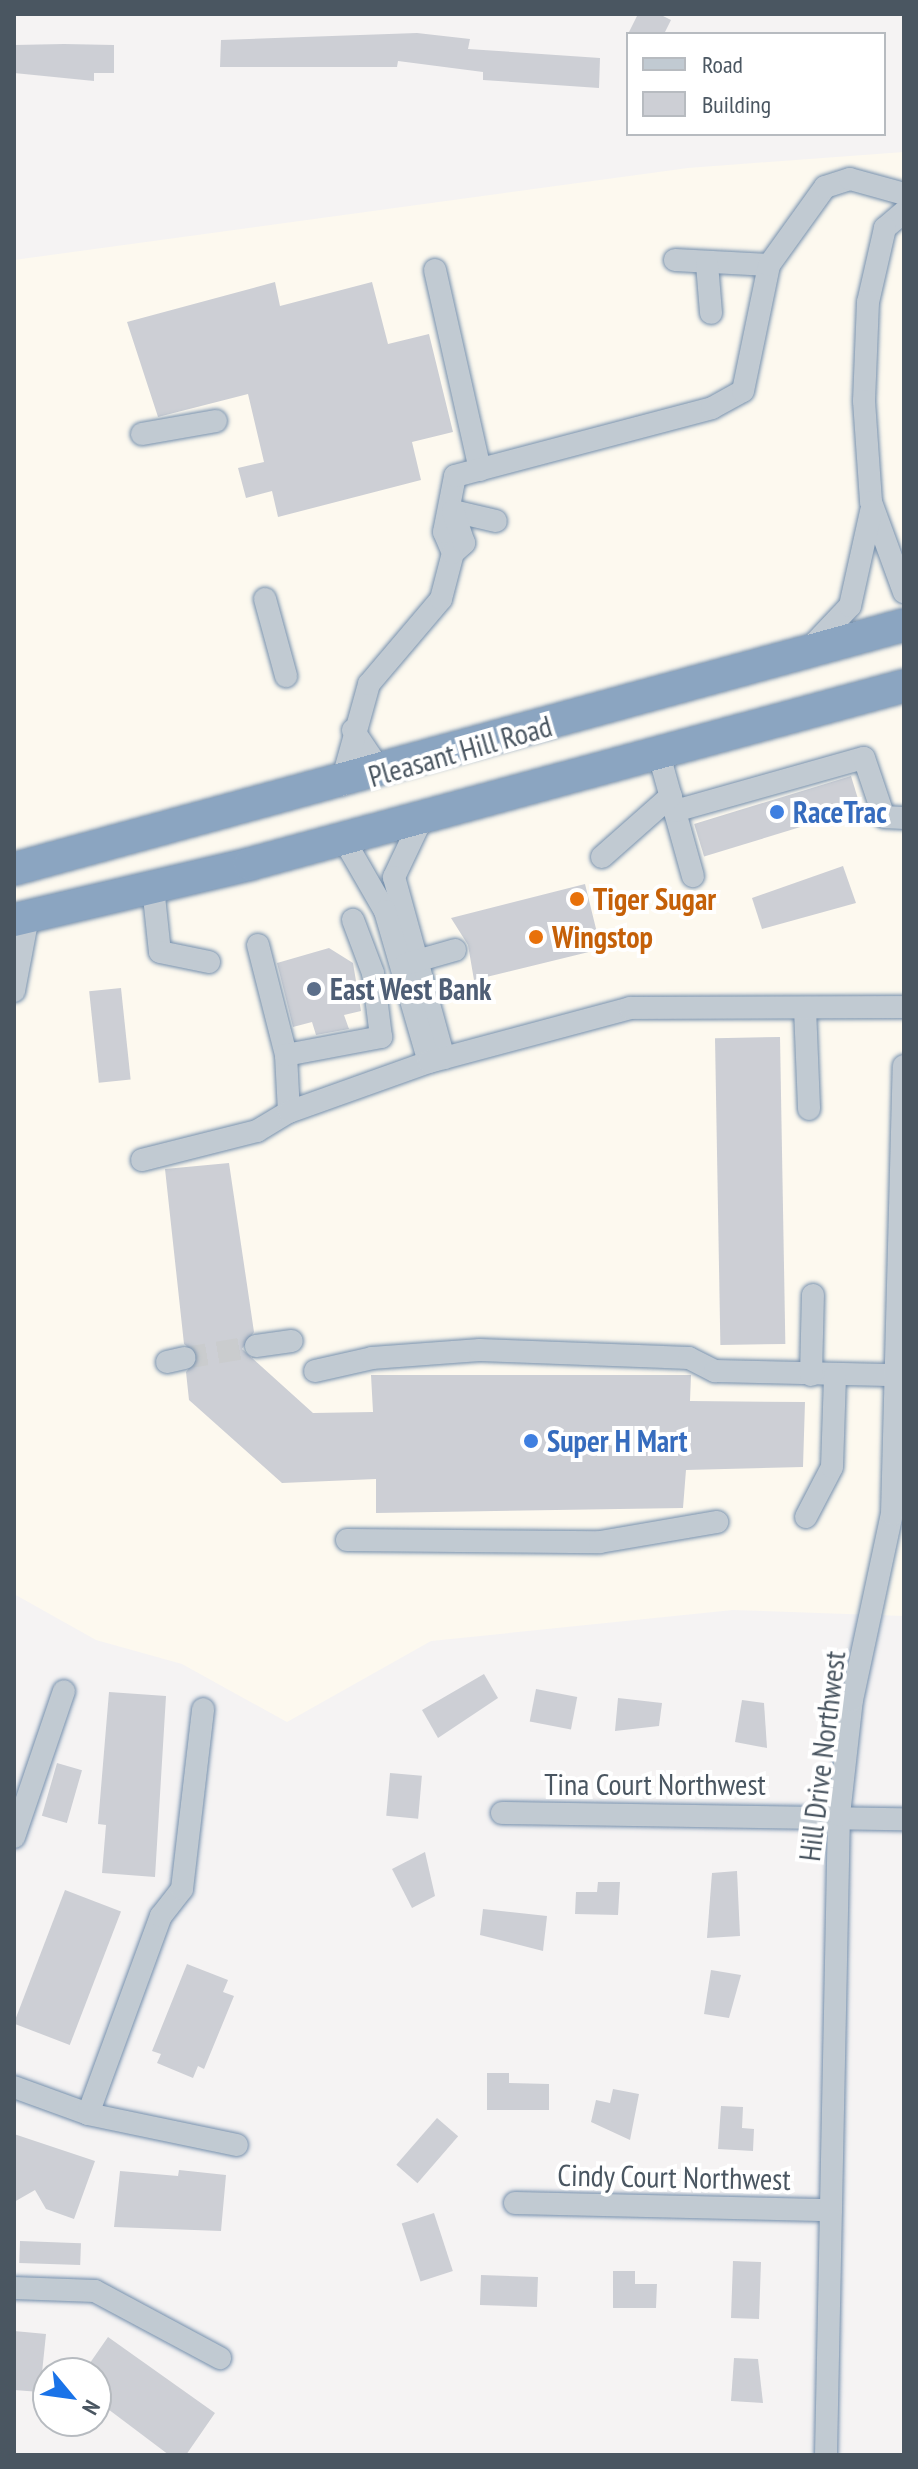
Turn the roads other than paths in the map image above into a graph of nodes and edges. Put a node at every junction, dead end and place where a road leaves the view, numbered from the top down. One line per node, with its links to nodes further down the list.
1 (904, 194): 5 (street)
2 (904, 212): 11 (street)
3 (675, 260): 4 (street)
4 (707, 264): 5 (street); 7 (street)
5 (769, 265): 10 (street)
6 (435, 270): 10 (street)
7 (711, 313)
8 (216, 421): 9 (street)
9 (142, 434)
10 (480, 470): 12 (street)
11 (871, 502): 14 (street); 17 (street)
12 (453, 511): 13 (street); 20 (street)
13 (496, 521)
14 (904, 592)
15 (265, 599): 18 (street)
16 (904, 625): 17 (highway, Pleasant Hill Road)
17 (802, 654): 22 (highway, Pleasant Hill Road)
18 (286, 676)
19 (904, 686): 21 (highway, Pleasant Hill Road)
20 (353, 730): 22 (street); 23 (street)
21 (658, 751): 24 (street); 25 (highway, Pleasant Hill Road)
22 (382, 773): 23 (highway, Pleasant Hill Road)
23 (341, 785): 29 (highway, Pleasant Hill Road)
24 (673, 803): 26 (street); 28 (street); 30 (street)
25 (423, 816): 27 (highway, Pleasant Hill Road); 37 (street)
26 (904, 818)
27 (343, 838): 31 (highway, Pleasant Hill Road); 37 (street)
28 (602, 857)
29 (14, 869)
30 (693, 876)
31 (153, 887): 32 (highway, Pleasant Hill Road); 36 (street)
32 (21, 918): 39 (street)
33 (353, 920): 38 (street)
34 (258, 945): 42 (street)
35 (455, 950): 37 (street)
36 (209, 962)
37 (409, 963): 38 (street); 43 (street)
38 (373, 973): 42 (street)
39 (14, 991)
40 (904, 1007): 41 (street)
41 (805, 1008): 43 (street); 45 (street)
42 (286, 1055): 46 (street)
43 (437, 1060): 46 (street)
44 (904, 1066): 53 (street, Hill Drive Northwest)
45 (809, 1109)
46 (289, 1112): 47 (street)
47 (142, 1160)
48 (813, 1295): 52 (street)
49 (292, 1341): 50 (street)
50 (256, 1346)
51 (315, 1371): 52 (street)
52 (811, 1375): 54 (street)
53 (898, 1375): 54 (street); 61 (street, Hill Drive Northwest)
54 (835, 1376): 55 (street)
55 (806, 1517)
56 (717, 1522): 57 (street)
57 (347, 1540)
58 (64, 1691): 63 (street)
59 (203, 1709): 65 (street)
60 (502, 1813): 61 (street, Tina Court Northwest)
61 (839, 1815): 62 (street, Tina Court Northwest); 68 (street, Hill Drive Northwest)
62 (904, 1819)
63 (14, 1837)
64 (14, 2087): 65 (street)
65 (88, 2114): 66 (street)
66 (237, 2145)
67 (515, 2203): 68 (street, Cindy Court Northwest)
68 (831, 2210): 71 (street, Hill Drive Northwest)
69 (14, 2288): 70 (street)
70 (220, 2358)
71 (826, 2455)

